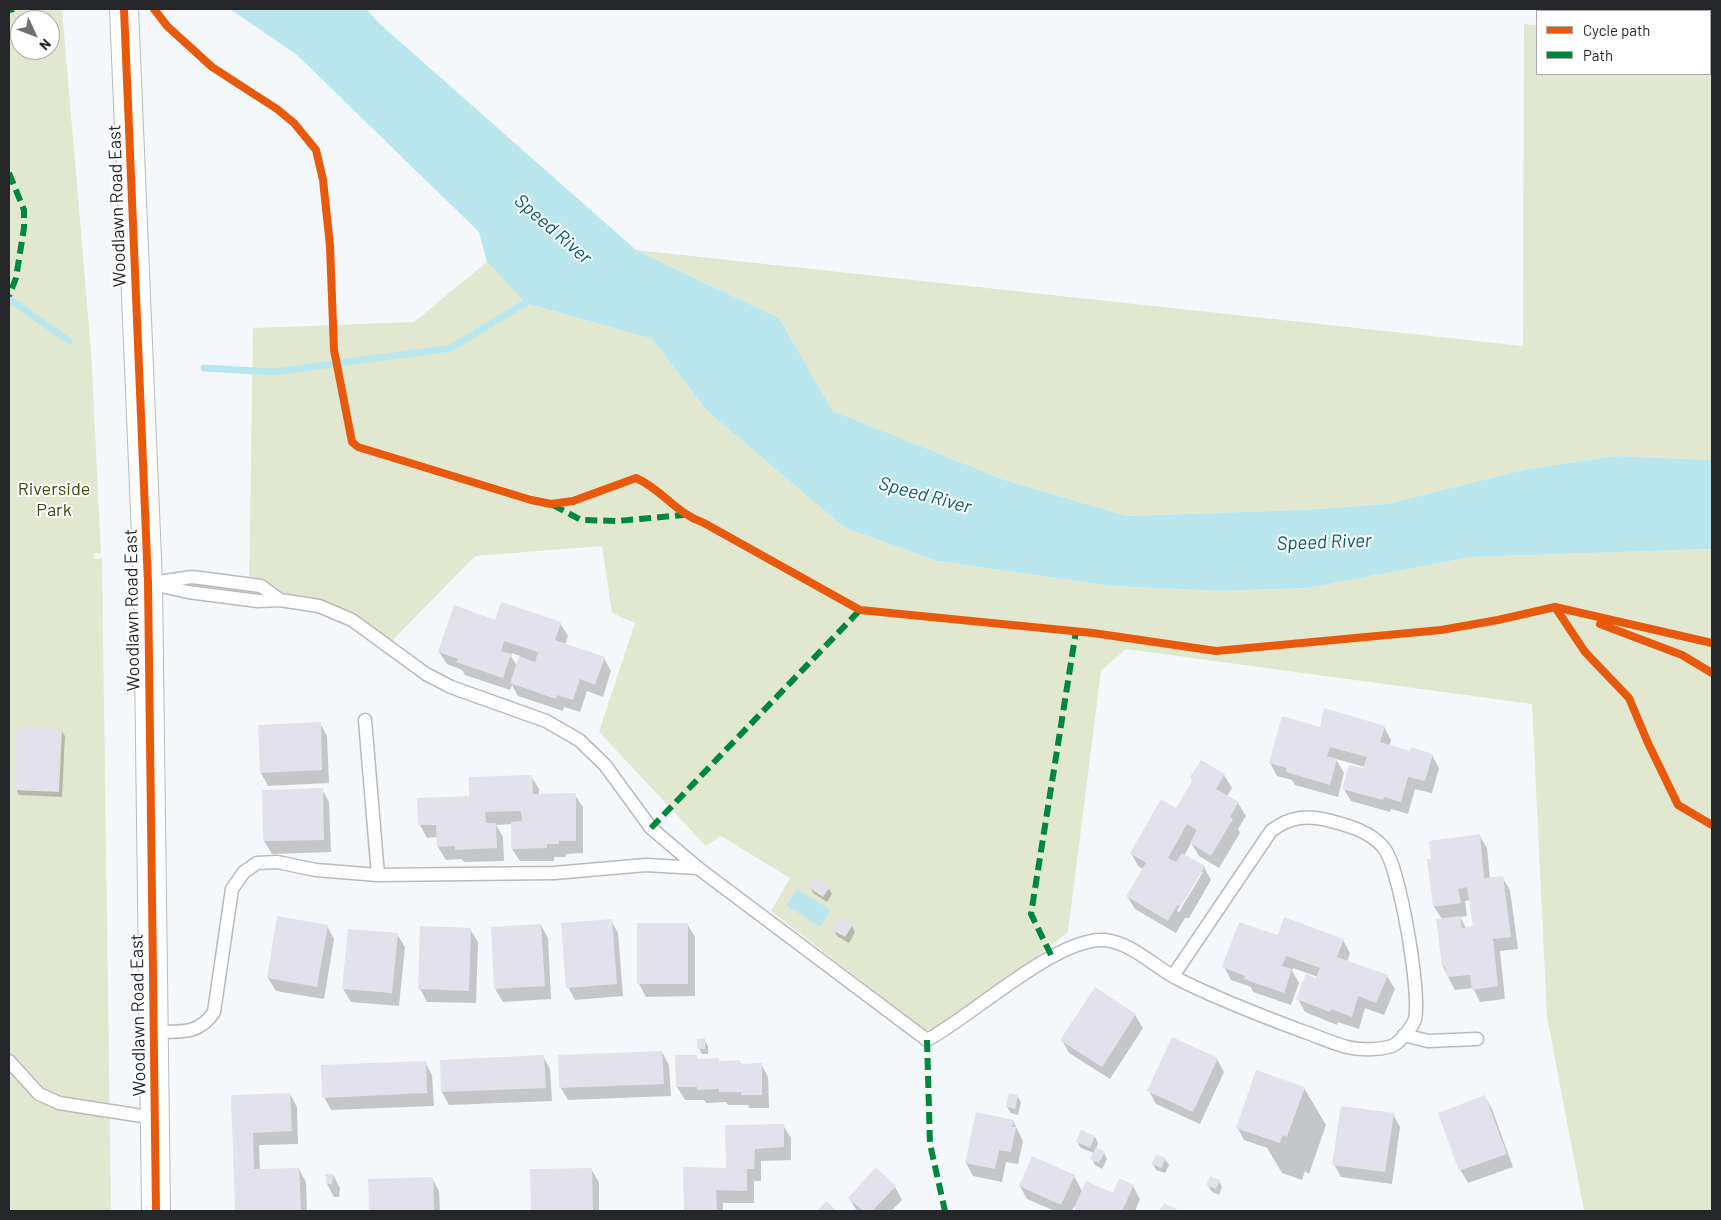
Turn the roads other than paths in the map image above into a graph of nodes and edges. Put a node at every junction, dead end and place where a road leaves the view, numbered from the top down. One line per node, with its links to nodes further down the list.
1 (124, 9): 2 (main road, Woodlawn Road East)
2 (148, 583): 4 (lane); 7 (main road, Woodlawn Road East)
3 (365, 720): 5 (lane)
4 (698, 868): 5 (lane); 6 (lane)
5 (378, 875): 7 (lane)
6 (1174, 976): 8 (lane); 8 (lane)
7 (154, 1032): 11 (main road, Woodlawn Road East)
8 (1404, 1035): 9 (lane)
9 (1477, 1039)
10 (9, 1062): 11 (lane)
11 (155, 1118): 12 (main road, Woodlawn Road East)
12 (156, 1211)

